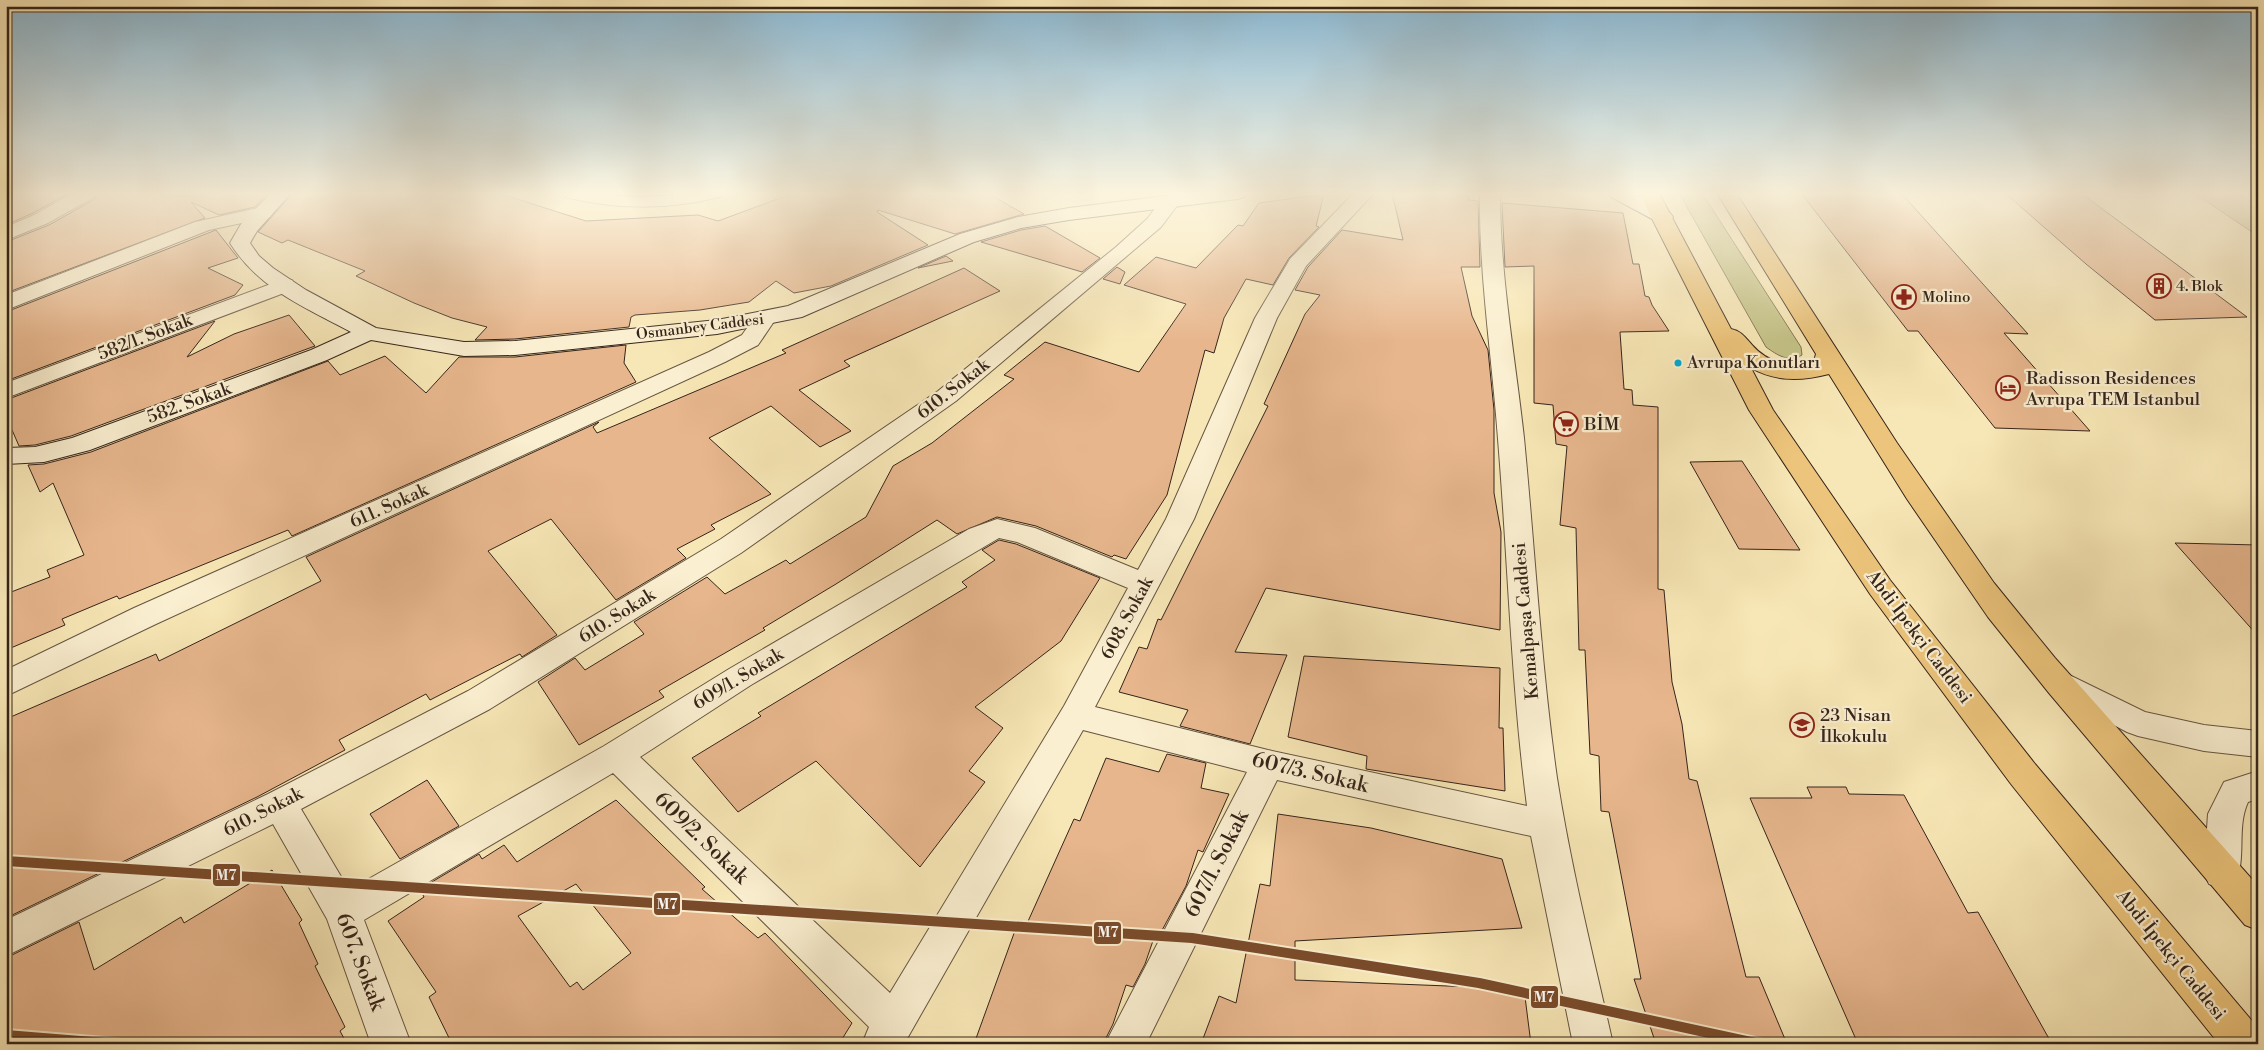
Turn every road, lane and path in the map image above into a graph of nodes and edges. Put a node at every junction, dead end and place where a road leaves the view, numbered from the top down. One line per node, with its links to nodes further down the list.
1 (161, 242): 10 (street)
2 (241, 242): 9 (street, Osmanbey Caddesi)
3 (958, 242): 12 (street, Osmanbey Caddesi)
4 (1133, 242): 25 (street, 610. Sokak)
5 (1317, 242): 17 (street, 608. Sokak)
6 (1491, 242): 26 (street, Kemalpaşa Caddesi)
7 (1676, 242): 11 (main road, Abdi İpekçi Caddesi)
8 (1757, 242): 14 (main road)
9 (284, 285): 13 (street, Osmanbey Caddesi); 15 (street, 582/1. Sokak)
10 (6, 303)
11 (1714, 319): 14 (main road); 35 (main road, Abdi İpekçi Caddesi)
12 (764, 320): 13 (street, Osmanbey Caddesi); 19 (street, 611. Sokak)
13 (369, 333): 16 (street, 582. Sokak)
14 (1828, 352): 18 (main road)
15 (6, 391)
16 (6, 456)
17 (1145, 584): 20 (street, 608. Sokak); 22 (street, 609/1. Sokak)
18 (2057, 681): 21 (street); 27 (main road)
19 (6, 684)
20 (1075, 716): 23 (street, 607/3. Sokak); 31 (street, 608. Sokak)
21 (2258, 744)
22 (616, 755): 28 (street, 609/1. Sokak); 31 (street, 609/2. Sokak)
23 (1268, 764): 26 (street, 607/3. Sokak); 33 (street, 607/1. Sokak)
24 (2258, 785): 27 (street)
25 (280, 804): 28 (street, 607. Sokak); 30 (street, 610. Sokak)
26 (1547, 825): 34 (street, Kemalpaşa Caddesi)
27 (2222, 873): 29 (main road)
28 (343, 913): 32 (street, 607. Sokak)
29 (2258, 913)
30 (6, 939)
31 (888, 1034)
32 (391, 1044)
33 (1125, 1044)
34 (1593, 1044)
35 (2245, 1044)

